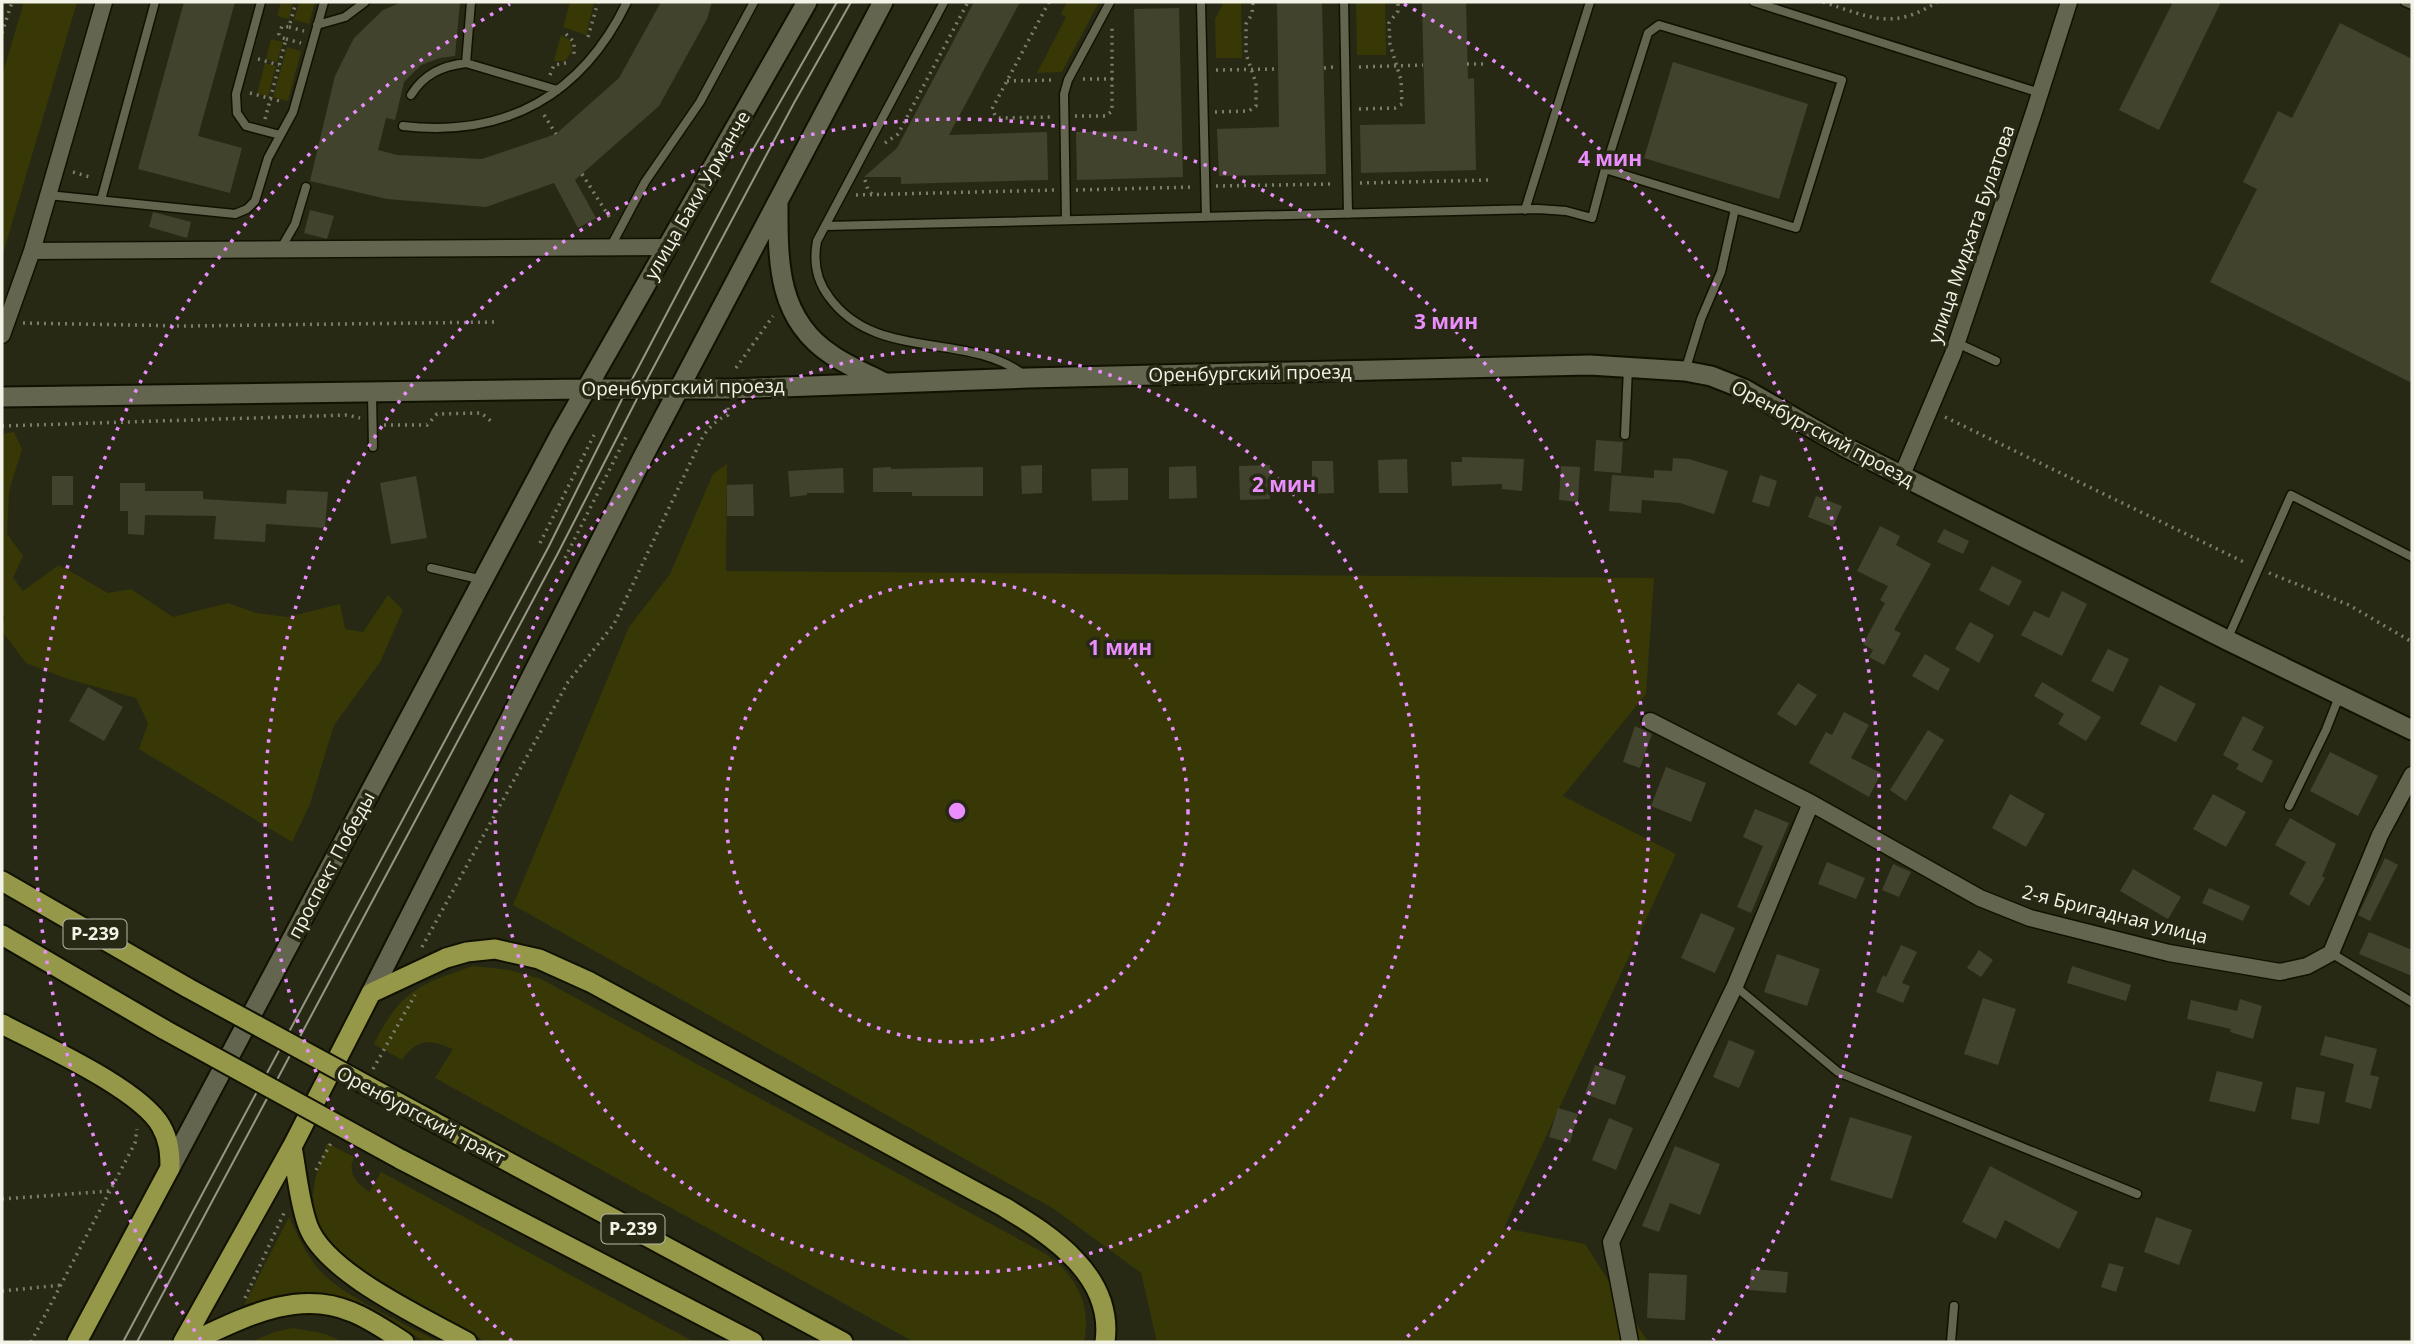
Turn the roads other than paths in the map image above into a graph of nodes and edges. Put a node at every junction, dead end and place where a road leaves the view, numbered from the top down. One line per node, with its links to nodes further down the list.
1 (104, 2): 29 (street)
2 (155, 2): 30 (lane)
3 (261, 2): 26 (lane)
4 (324, 2): 20 (lane)
5 (365, 2): 20 (lane)
6 (471, 2): 21 (lane)
7 (627, 2): 22 (lane)
8 (754, 2): 39 (lane)
9 (807, 2): 38 (main road, улица Баки Урманче)
10 (883, 2): 31 (main road)
11 (944, 2): 37 (lane)
12 (1110, 2): 36 (lane)
13 (1202, 2): 35 (lane)
14 (1344, 2): 34 (lane)
15 (1590, 2): 33 (lane)
16 (1754, 2): 23 (lane)
17 (2069, 2): 23 (street, улица Мидхата Булатова)
18 (2405, 2): 19 (lane)
19 (2412, 5)
20 (317, 25): 26 (lane)
21 (466, 63): 22 (lane); 24 (lane)
22 (557, 90): 25 (lane)
23 (2040, 93): 43 (street, улица Мидхата Булатова)
24 (411, 95)
25 (402, 126)
26 (281, 135): 30 (lane)
27 (1605, 169): 32 (lane); 32 (lane); 33 (lane)
28 (306, 187): 40 (lane)
29 (48, 195): 30 (lane); 41 (street)
30 (100, 200)
31 (779, 200): 48 (main road); 50 (main road)
32 (1735, 209): 46 (lane)
33 (1525, 210): 34 (lane)
34 (1348, 214): 35 (lane)
35 (1206, 217): 36 (lane)
36 (1066, 220): 37 (lane)
37 (825, 226): 47 (lane)
38 (667, 247): 39 (street); 49 (main road, улица Баки Урманче)
39 (610, 248): 40 (street)
40 (280, 250): 41 (street)
41 (32, 251): 42 (street)
42 (4, 328)
43 (1957, 343): 44 (lane); 55 (street, улица Мидхата Булатова)
44 (1996, 361)
45 (1628, 366): 46 (main road, Оренбургский проезд); 47 (main road, Оренбургский проезд); 53 (lane)
46 (1685, 371): 55 (main road, Оренбургский проезд)
47 (1028, 378): 48 (main road, Оренбургский проезд)
48 (886, 384): 50 (main road, Оренбургский проезд)
49 (586, 389): 50 (main road, Оренбургский проезд); 51 (main road, Оренбургский проезд); 58 (main road, проспект Победы)
50 (680, 389): 70 (main road)
51 (372, 392): 52 (main road, Оренбургский проезд); 54 (lane)
52 (2, 397)
53 (1625, 435)
54 (373, 447)
55 (1902, 475): 59 (main road, Оренбургский проезд)
56 (2412, 557): 59 (lane)
57 (431, 568): 58 (lane)
58 (484, 580): 74 (main road, проспект Победы)
59 (2227, 640): 60 (main road, Оренбургский проезд)
60 (2340, 694): 62 (main road, Оренбургский проезд); 65 (lane)
61 (1650, 721): 64 (street, 2-я Бригадная улица)
62 (2412, 730)
63 (2412, 775): 68 (street)
64 (1811, 803): 68 (street, 2-я Бригадная улица); 69 (street)
65 (2289, 806)
66 (2, 881): 83 (main road, Оренбургский тракт / Р-239, bridge)
67 (2, 935): 82 (main road, Р-239, bridge)
68 (2331, 953): 71 (lane)
69 (1735, 986): 75 (lane); 85 (street)
70 (371, 993): 73 (main road); 84 (main road)
71 (2412, 1002)
72 (2, 1024): 74 (main road)
73 (292, 1147): 78 (main road); 81 (main road)
74 (170, 1168): 77 (main road, проспект Победы)
75 (2137, 1194)
76 (1954, 1306): 86 (lane)
77 (77, 1342)
78 (183, 1342)
79 (191, 1342): 80 (main road)
80 (404, 1342)
81 (467, 1342)
82 (753, 1342)
83 (843, 1342)
84 (1105, 1342)
85 (1630, 1342)
86 (1951, 1342)

